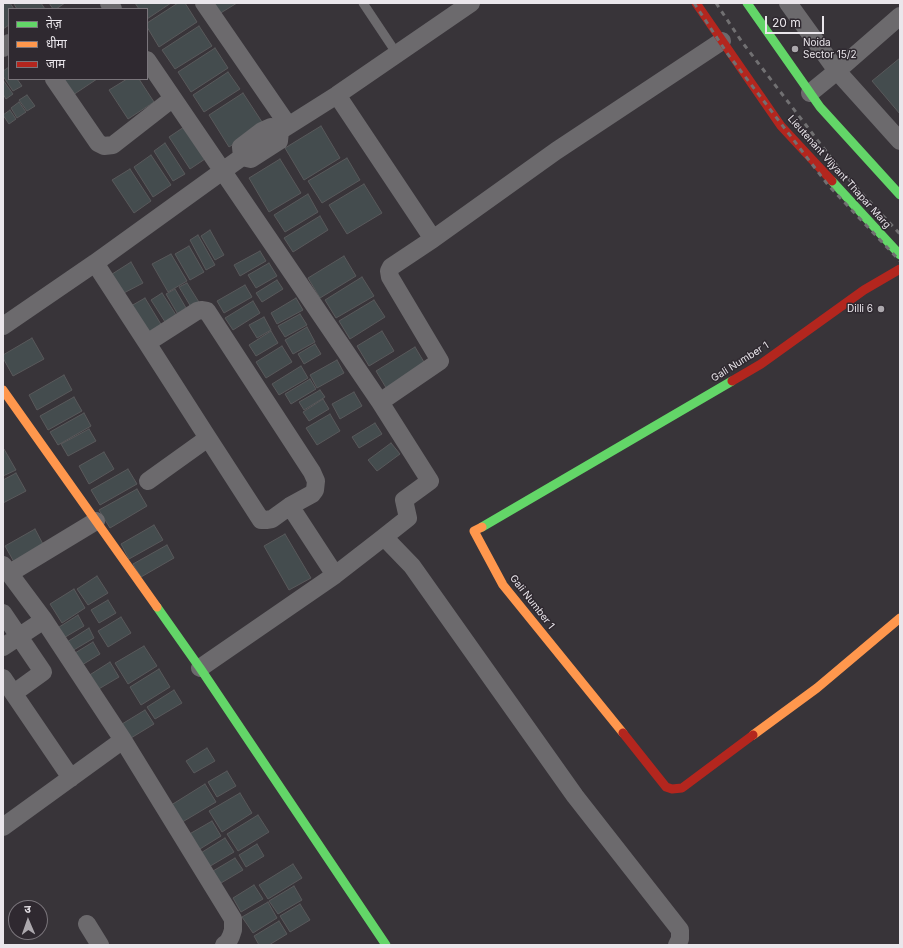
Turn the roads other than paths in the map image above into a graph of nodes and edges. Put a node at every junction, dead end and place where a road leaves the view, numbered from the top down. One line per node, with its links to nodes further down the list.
1 (204, 3): 16 (street)
2 (363, 3): 9 (lane)
3 (471, 3): 9 (street)
4 (696, 3): 8 (street, Lieutenant Vijyant Thapar Marg)
5 (747, 3): 13 (street)
6 (788, 3): 11 (street)
7 (900, 16): 11 (street)
8 (722, 41): 20 (street); 21 (street, Lieutenant Vijyant Thapar Marg)
9 (397, 54): 14 (street)
10 (148, 62): 15 (street)
11 (837, 71): 13 (street); 17 (street)
12 (55, 80): 15 (street)
13 (810, 92): 19 (street)
14 (337, 95): 16 (street); 20 (street)
15 (172, 98): 18 (street)
16 (284, 128): 18 (street)
17 (900, 141)
18 (222, 171): 22 (street); 27 (street)
19 (900, 195)
20 (433, 238): 27 (street)
21 (900, 255)
22 (95, 263): 24 (street); 25 (street)
23 (900, 269): 36 (street, Gali Number 1)
24 (3, 326)
25 (147, 343): 28 (street); 30 (street)
26 (3, 390): 31 (street)
27 (380, 402): 32 (street)
28 (208, 438): 29 (street); 30 (street)
29 (148, 481)
30 (290, 506): 34 (street)
31 (96, 521): 33 (street); 40 (street)
32 (384, 537): 34 (street); 50 (street)
33 (6, 569): 37 (street)
34 (335, 575): 40 (street)
35 (3, 613): 38 (street)
36 (900, 618)
37 (44, 620): 38 (street); 43 (street)
38 (19, 636): 39 (street); 42 (street)
39 (3, 647)
40 (200, 668): 49 (street)
41 (3, 678): 42 (street)
42 (14, 693): 44 (street)
43 (123, 740): 44 (street); 48 (street)
44 (71, 778): 45 (street)
45 (3, 827)
46 (87, 924): 47 (street)
47 (100, 945)
48 (224, 945)
49 (386, 945)
50 (677, 945)

